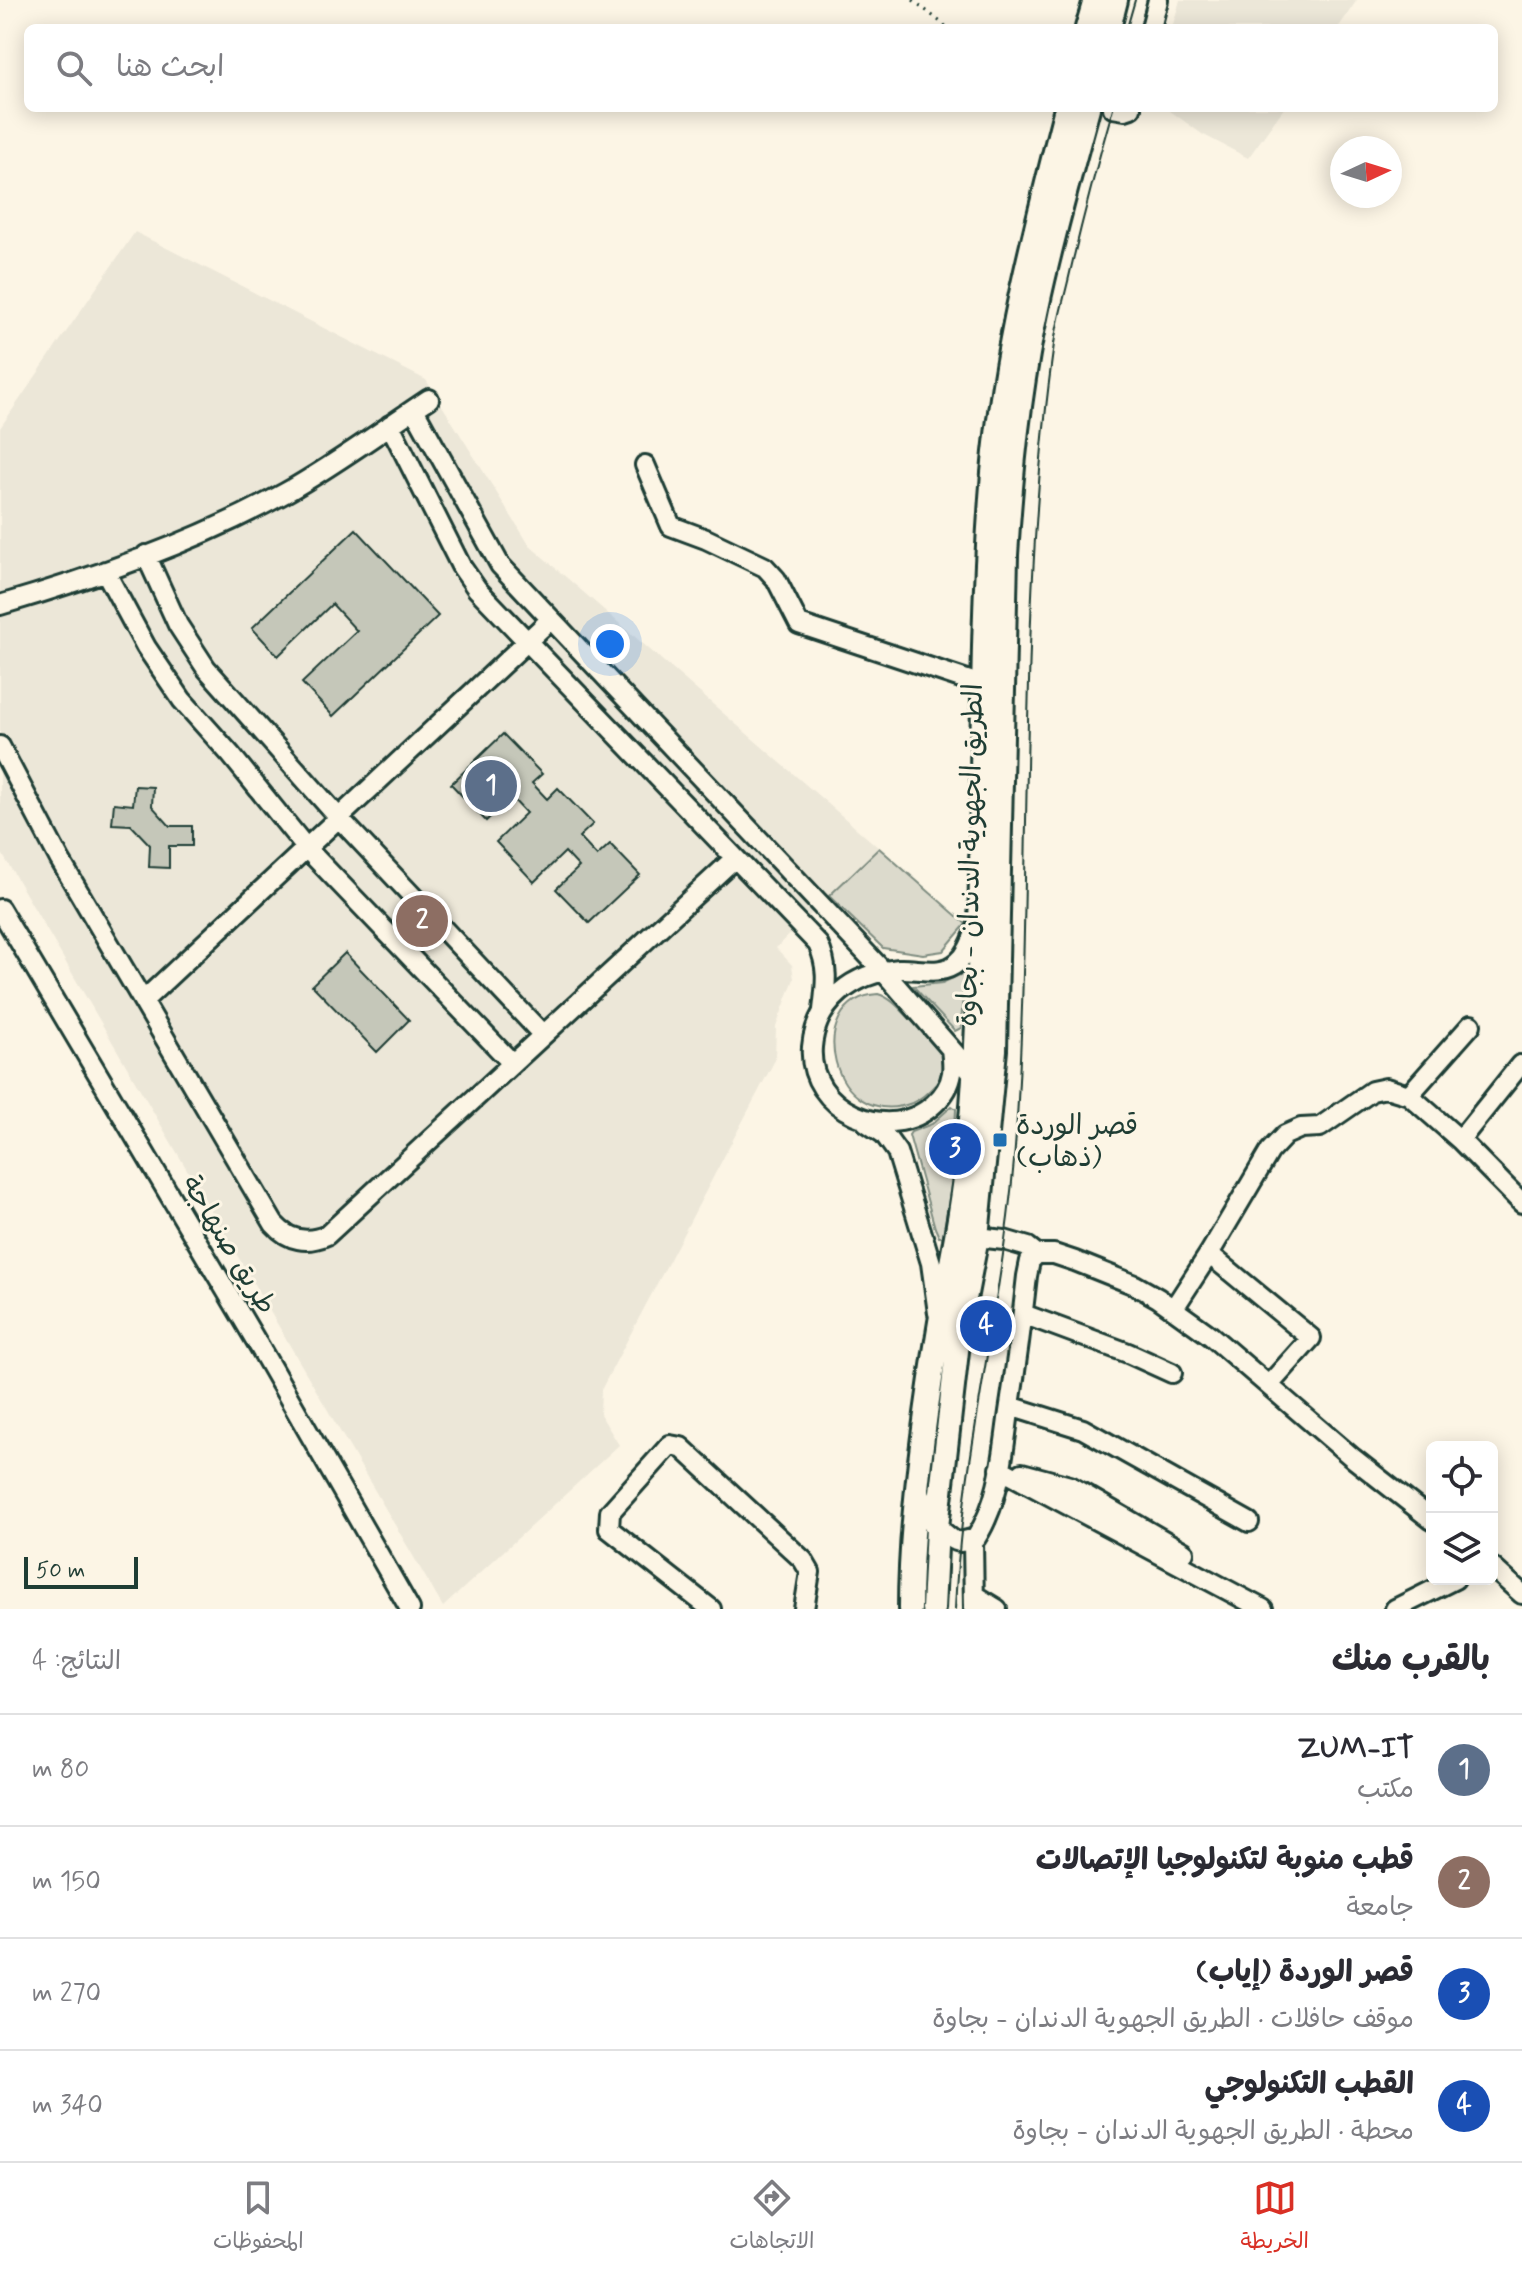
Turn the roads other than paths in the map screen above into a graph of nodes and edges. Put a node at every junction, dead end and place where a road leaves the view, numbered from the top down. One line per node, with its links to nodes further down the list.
1 (1095, 0): 4 (main road)
2 (1116, 0): 5 (main road)
3 (1158, 0): 6 (street)
4 (1088, 24)
5 (1110, 24)
6 (1152, 24)
7 (1065, 112): 16 (main road, الطريق الجهوية الدندان - بجاوة)
8 (1087, 112): 29 (main road, الطريق الجهوية الدندان - بجاوة)
9 (390, 425): 11 (street); 14 (street); 15 (street)
10 (645, 465): 16 (street)
11 (146, 555): 12 (street); 18 (street)
12 (105, 571): 13 (street); 19 (street)
13 (0, 605)
14 (550, 620): 15 (street); 23 (street)
15 (527, 642): 18 (street); 20 (street)
16 (985, 686): 22 (main road, الطريق الجهوية الدندان - بجاوة)
17 (0, 746): 24 (street)
18 (339, 818): 19 (street); 27 (street)
19 (307, 849): 24 (street); 30 (street)
20 (735, 858): 25 (street); 27 (street)
21 (0, 909): 59 (street, طريق صنهاجة)
22 (981, 919): 23 (street); 32 (main road, الطريق الجهوية الدندان - بجاوة)
23 (884, 972): 25 (street); 28 (street)
24 (143, 1001): 30 (street)
25 (823, 1010): 36 (street)
26 (1471, 1025): 34 (street)
27 (543, 1035): 30 (street)
28 (951, 1049): 32 (street); 33 (street)
29 (995, 1050): 32 (street); 35 (main road, الطريق الجهوية الدندان - بجاوة)
30 (512, 1063)
31 (1520, 1065): 37 (street)
32 (974, 1074): 33 (street); 35 (street); 39 (main road, الطريق الجهوية الدندان - بجاوة)
33 (944, 1094): 36 (street)
34 (1409, 1095): 37 (street); 41 (street)
35 (990, 1117): 39 (main road, الطريق الجهوية الدندان - بجاوة)
36 (864, 1120): 44 (street)
37 (1460, 1140): 38 (street)
38 (1522, 1203)
39 (967, 1235): 40 (street); 44 (main road, الطريق الجهوية الدندان - بجاوة); 52 (main road, الطريق الجهوية الدندان - بجاوة)
40 (1037, 1254): 42 (street); 43 (street)
41 (1209, 1254): 42 (street); 46 (street)
42 (1174, 1308): 46 (street)
43 (1023, 1314): 45 (street); 47 (street)
44 (940, 1326): 49 (main road, الطريق الجهوية الدندان - بجاوة)
45 (1172, 1373)
46 (1269, 1385): 50 (street)
47 (1010, 1406): 48 (street); 51 (street)
48 (1004, 1471): 53 (street); 54 (street); 65 (street)
49 (919, 1485): 52 (street); 62 (main road, الطريق الجهوية الدندان - بجاوة)
50 (1426, 1515)
51 (1249, 1522)
52 (937, 1527): 53 (street); 63 (main road, الطريق الجهوية الدندان - بجاوة)
53 (973, 1540): 58 (street)
54 (1184, 1552)
55 (1498, 1572): 57 (street)
56 (1443, 1585): 66 (street)
57 (1522, 1594)
58 (974, 1602): 64 (street)
59 (410, 1609)
60 (711, 1609): 61 (street)
61 (804, 1609)
62 (910, 1609)
63 (933, 1609)
64 (997, 1609)
65 (1263, 1609)
66 (1395, 1609)

